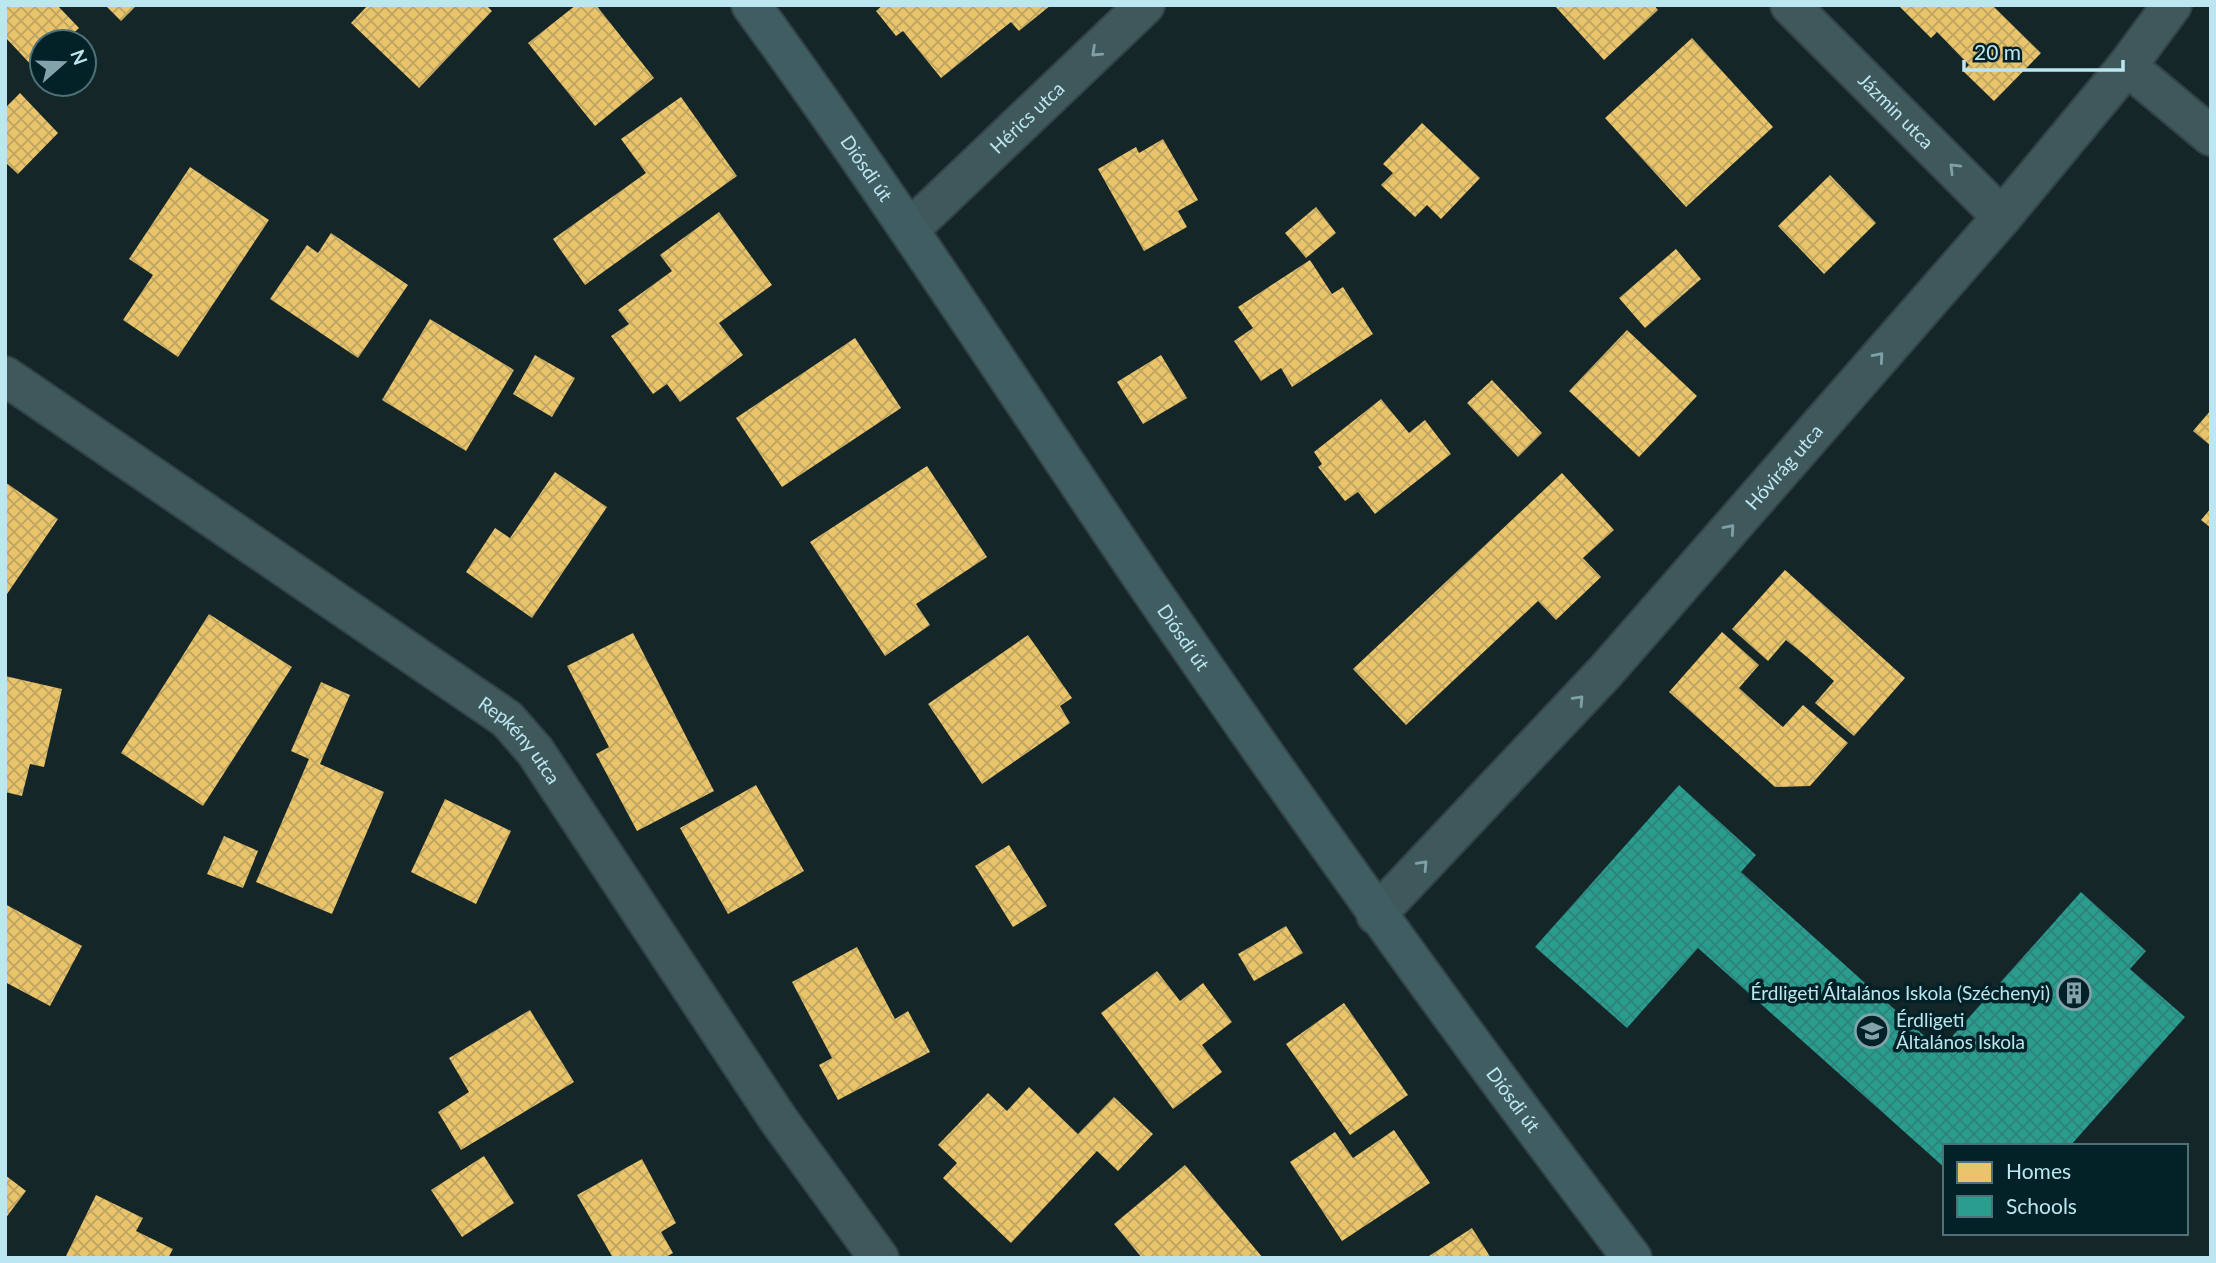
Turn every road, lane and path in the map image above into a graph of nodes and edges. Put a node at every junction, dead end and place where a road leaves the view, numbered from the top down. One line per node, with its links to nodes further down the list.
1 (751, 5): 8 (main road, Diósdi út)
2 (1145, 5): 8 (street, Hérics utca, one-way to 8)
3 (1790, 5): 7 (street, Jázmin utca, one-way to 3)
4 (2172, 5): 5 (street, Hóvirág utca)
5 (2127, 66): 6 (street); 7 (street, Hóvirág utca)
6 (2211, 136)
7 (2002, 217): 10 (street, Hóvirág utca, one-way to 7)
8 (909, 230): 10 (main road, Diósdi út)
9 (5, 376): 11 (street, Repkény utca)
10 (1376, 915): 12 (main road, Diósdi út)
11 (879, 1258)
12 (1632, 1258)

